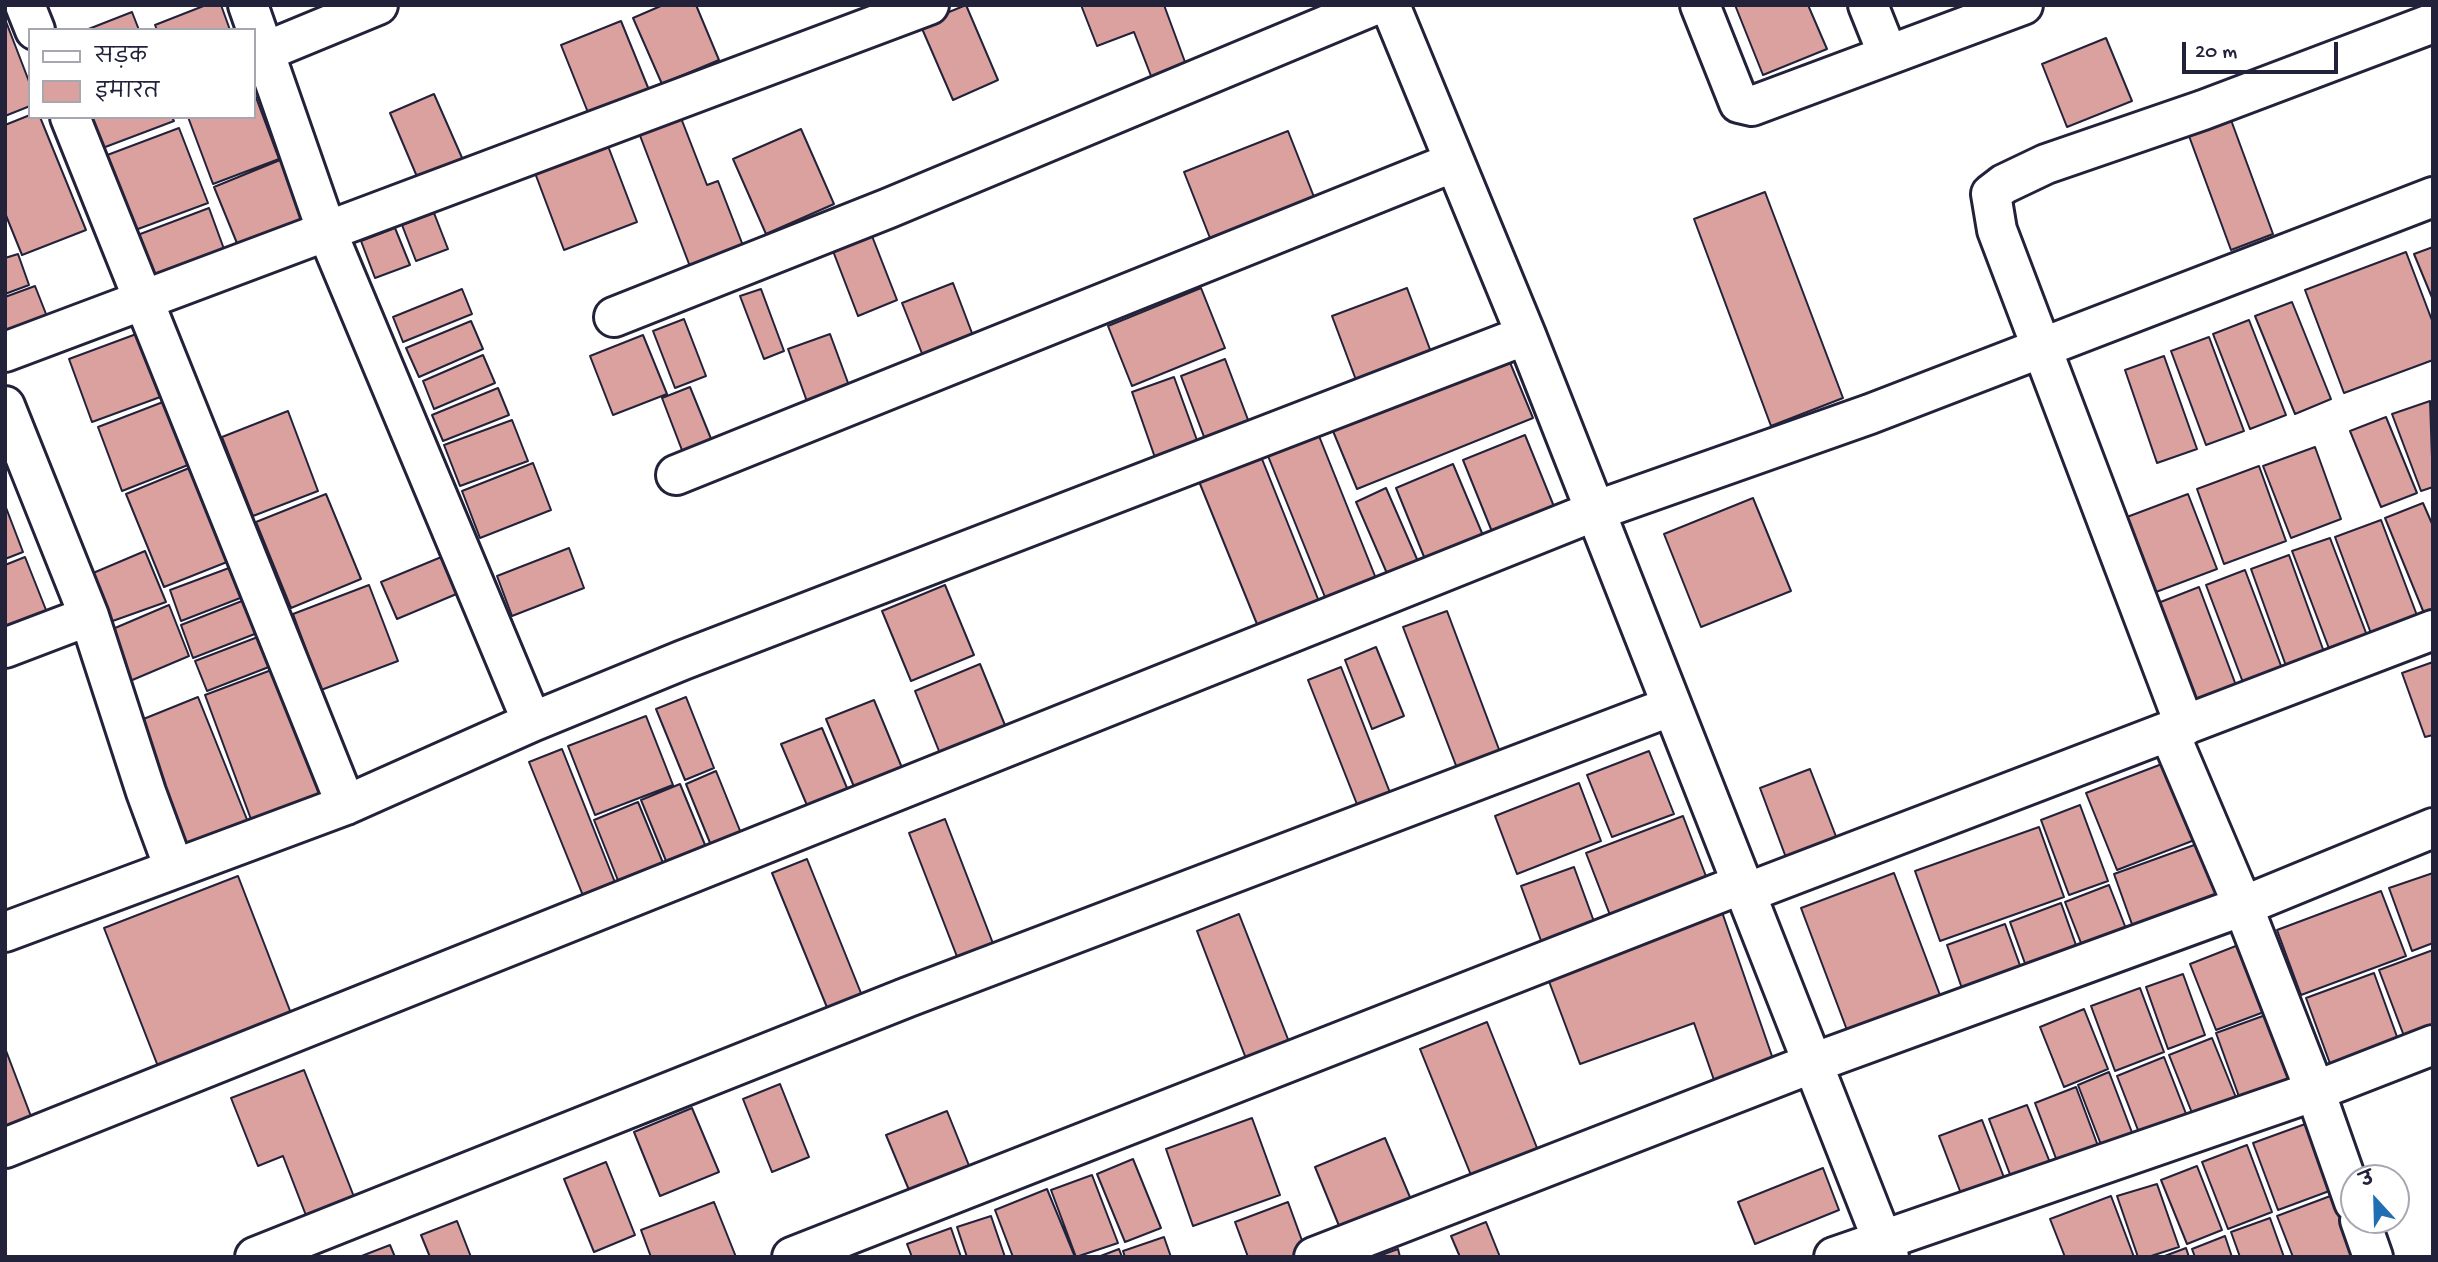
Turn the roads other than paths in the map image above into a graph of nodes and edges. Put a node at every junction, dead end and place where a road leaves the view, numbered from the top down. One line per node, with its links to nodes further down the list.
1 (25, 5): 11 (street)
2 (248, 5): 12 (street)
3 (378, 5): 14 (street)
4 (929, 5): 19 (street)
5 (1375, 5): 21 (street)
6 (1390, 5): 17 (street)
7 (1700, 5): 15 (street)
8 (1868, 5): 15 (street)
9 (2023, 5): 15 (street)
10 (2433, 23): 23 (street)
11 (34, 28)
12 (256, 28)
13 (256, 28): 14 (street)
14 (264, 52): 19 (street)
15 (1888, 55)
16 (70, 119): 20 (street)
17 (1454, 162): 22 (street); 26 (street)
18 (2433, 197): 23 (street)
19 (327, 232): 20 (street); 33 (street)
20 (143, 302): 24 (street); 35 (street)
21 (614, 317)
22 (1526, 335): 28 (street); 33 (street)
23 (2041, 348): 28 (street); 34 (street)
24 (5, 352)
25 (5, 406): 27 (street)
26 (676, 475)
27 (19, 479): 29 (street)
28 (1595, 511): 32 (street); 44 (street)
29 (89, 616): 31 (street); 37 (street)
30 (2433, 630): 34 (street)
31 (5, 648)
32 (1672, 706): 38 (street); 48 (street)
33 (532, 722): 35 (street)
34 (2177, 729): 38 (street); 39 (street)
35 (346, 805): 37 (street)
36 (2433, 828): 39 (street)
37 (174, 867): 40 (street)
38 (1744, 889): 42 (street); 49 (street)
39 (2243, 906): 42 (street); 43 (street)
40 (5, 932)
41 (2433, 1045): 43 (street)
42 (1813, 1063): 47 (street); 50 (street)
43 (2315, 1091): 45 (street); 47 (street)
44 (5, 1148)
45 (2341, 1164)
46 (2365, 1234): 52 (street)
47 (1886, 1247): 51 (street)
48 (255, 1257)
49 (792, 1257)
50 (1314, 1257)
51 (1834, 1257)
52 (2373, 1257)

